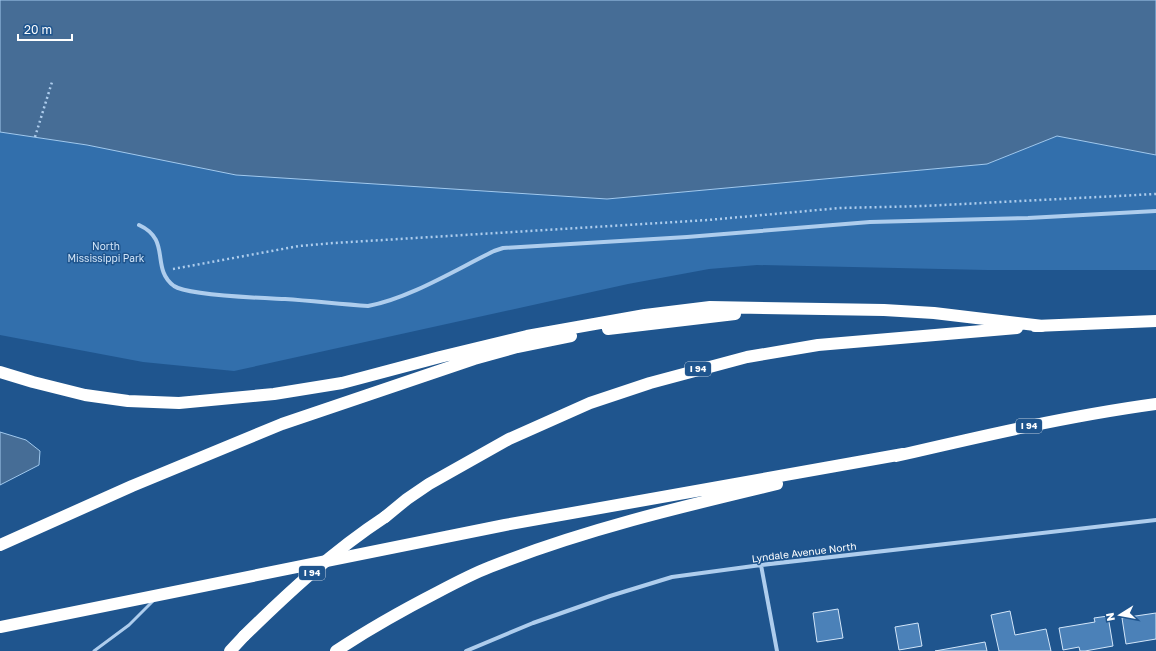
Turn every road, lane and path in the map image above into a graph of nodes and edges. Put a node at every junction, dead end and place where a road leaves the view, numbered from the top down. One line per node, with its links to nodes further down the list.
1 (52, 82): 2 (path)
2 (35, 137)
3 (1156, 194): 6 (path)
4 (1156, 211): 5 (street)
5 (139, 225)
6 (172, 269)
7 (780, 309): 9 (highway); 10 (highway); 14 (highway)
8 (1156, 320): 9 (highway, I 94)
9 (1043, 326): 19 (highway, I 94, bridge)
10 (0, 372)
11 (1156, 404): 12 (highway, I 94)
12 (903, 454): 16 (highway); 20 (highway, I 94)
13 (1156, 520): 15 (street, Lyndale Avenue North)
14 (0, 545)
15 (761, 565): 21 (street, Lyndale Avenue North); 22 (street)
16 (159, 595): 17 (highway); 18 (lane)
17 (0, 627)
18 (94, 651)
19 (230, 651)
20 (336, 651)
21 (466, 651)
22 (777, 651)

